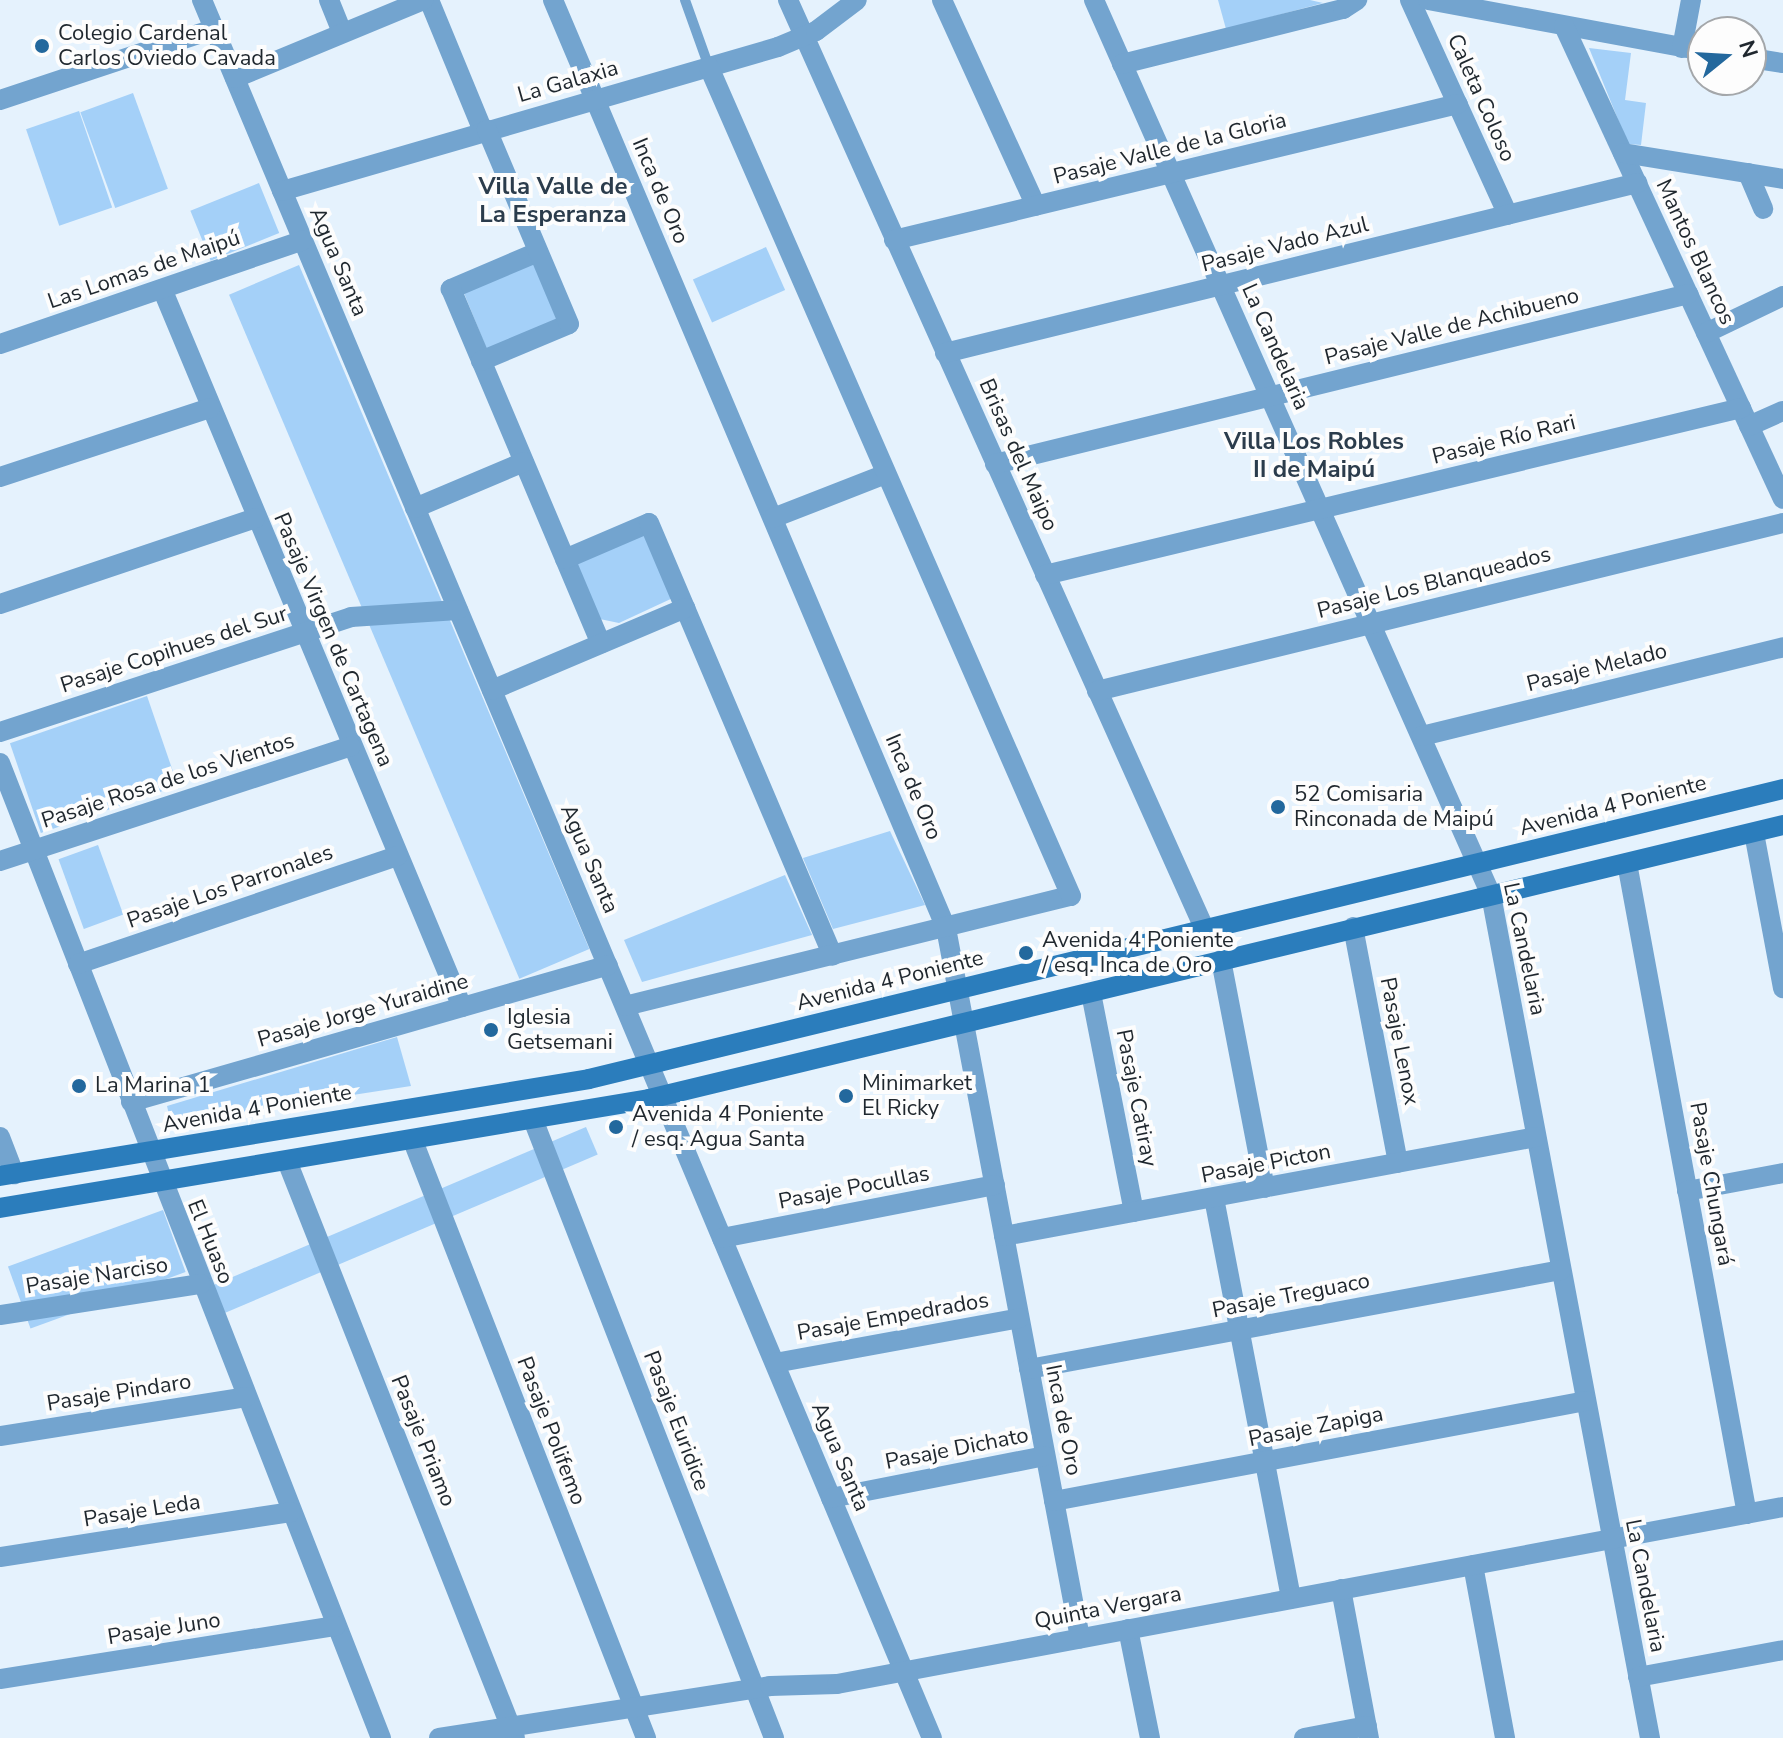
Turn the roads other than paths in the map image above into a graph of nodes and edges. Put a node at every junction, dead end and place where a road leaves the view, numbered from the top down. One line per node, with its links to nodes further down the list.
1 (202, 0): 15 (street, Agua Santa)
2 (329, 0): 16 (street)
3 (423, 0): 16 (street)
4 (429, 0): 25 (street)
5 (553, 0): 23 (street, Inca de Oro)
6 (685, 0): 20 (lane)
7 (788, 0): 17 (street, Brisas del Maipo)
8 (857, 0): 17 (street, La Galaxia)
9 (942, 0): 32 (street)
10 (1094, 0): 19 (street, La Candelaria)
11 (1357, 0): 19 (street)
12 (1410, 0): 24 (street, Caleta Coloso)
13 (1428, 0): 14 (street)
14 (1564, 26): 18 (street); 26 (street, Mantos Blancos)
15 (214, 29): 21 (street, Agua Santa); 22 (street)
16 (342, 33): 21 (street)
17 (803, 37): 20 (street, La Galaxia); 36 (street, Brisas del Maipo)
18 (1687, 48)
19 (1122, 64): 28 (street, La Candelaria)
20 (709, 67): 23 (street, La Galaxia); 52 (street)
21 (235, 78): 31 (street, Agua Santa)
22 (0, 100)
23 (595, 100): 25 (street, La Galaxia); 58 (street, Inca de Oro)
24 (1458, 104): 28 (street, Pasaje Valle de la Gloria); 34 (street, Caleta Coloso)
25 (485, 131): 31 (street, La Galaxia); 37 (street)
26 (1623, 153): 27 (street); 30 (street, Mantos Blancos)
27 (1748, 173): 29 (street); 33 (street)
28 (1171, 174): 32 (street, Pasaje Valle de la Gloria); 38 (street, La Candelaria)
29 (1783, 179)
30 (1637, 183): 34 (street, Pasaje Vado Azul); 40 (street, Mantos Blancos)
31 (282, 191): 35 (street, Agua Santa)
32 (1036, 206): 36 (street, Pasaje Valle de la Gloria)
33 (1763, 209)
34 (1508, 215): 38 (street, Pasaje Vado Azul)
35 (303, 240): 39 (street, Las Lomas de Maipú); 55 (street, Agua Santa)
36 (894, 240): 44 (street, Brisas del Maipo)
37 (538, 252): 45 (street); 45 (street)
38 (1221, 285): 44 (street, Pasaje Vado Azul); 46 (street, La Candelaria)
39 (163, 291): 43 (street, Las Lomas de Maipú); 47 (street, Pasaje Virgen de Cartagena)
40 (1688, 294): 42 (street, Mantos Blancos); 46 (street, Pasaje Valle de Achibueno)
41 (1783, 296): 42 (street)
42 (1706, 333): 49 (street, Mantos Blancos)
43 (0, 344)
44 (945, 353): 51 (street, Brisas del Maipo)
45 (481, 361): 50 (street)
46 (1271, 397): 51 (street, Pasaje Valle de Achibueno); 56 (street, La Candelaria)
47 (210, 408): 53 (street); 57 (street, Pasaje Virgen de Cartagena)
48 (1783, 411): 49 (street, Pasaje Río Rari)
49 (1745, 417): 54 (street, Mantos Blancos); 56 (street, Pasaje Río Rari)
50 (524, 462): 55 (street); 60 (street)
51 (995, 464): 61 (street, Brisas del Maipo)
52 (886, 474): 58 (street); 86 (street)
53 (0, 477)
54 (1783, 499)
55 (415, 508): 64 (street, Agua Santa)
56 (1321, 509): 61 (street, Pasaje Río Rari); 65 (street, La Candelaria)
57 (255, 518): 62 (street); 66 (street, Pasaje Virgen de Cartagena)
58 (773, 518): 86 (street, Inca de Oro)
59 (1783, 523): 65 (street, Pasaje Los Blanqueados)
60 (565, 559): 63 (street); 67 (street)
61 (1045, 575): 70 (street, Brisas del Maipo)
62 (0, 604)
63 (685, 608): 67 (street); 89 (street)
64 (458, 610): 66 (street, Pasaje Copihues del Sur); 69 (street, Agua Santa)
65 (1372, 623): 70 (street, Pasaje Los Blanqueados); 72 (street, La Candelaria)
66 (304, 633): 71 (street, Pasaje Copihues del Sur); 73 (street, Pasaje Virgen de Cartagena)
67 (601, 644): 69 (street)
68 (1783, 647): 72 (street, Pasaje Melado)
69 (492, 690): 92 (street, Agua Santa)
70 (1097, 691): 87 (street, Brisas del Maipo)
71 (0, 732)
72 (1422, 736): 81 (street, La Candelaria)
73 (351, 746): 78 (street, Pasaje Rosa de los Vientos); 79 (street, Pasaje Virgen de Cartagena)
74 (0, 763): 78 (street, El Huaso)
75 (1783, 789): 81 (street, Avenida 4 Poniente)
76 (1783, 825): 77 (street)
77 (1754, 833): 82 (street); 93 (street)
78 (34, 850): 80 (street, Pasaje Rosa de los Vientos); 91 (street, El Huaso)
79 (397, 856): 91 (street, Pasaje Los Parronales); 97 (street, Pasaje Virgen de Cartagena)
80 (0, 861)
81 (1479, 863): 83 (street, La Candelaria); 84 (street, Avenida 4 Poniente)
82 (1627, 863): 83 (street); 114 (street, Pasaje Chungará)
83 (1491, 895): 85 (street); 104 (street, La Candelaria)
84 (1274, 913): 87 (street, Avenida 4 Poniente); 88 (street)
85 (1353, 927): 88 (street); 108 (street, Pasaje Lenox)
86 (946, 928): 89 (street); 94 (street, Inca de Oro)
87 (1205, 930): 94 (street, Avenida 4 Poniente)
88 (1281, 945): 90 (street)
89 (833, 956): 96 (street)
90 (1221, 960): 95 (street); 113 (street)
91 (78, 964): 101 (street, El Huaso)
92 (608, 965): 96 (street, Agua Santa); 97 (street, Pasaje Jorge Yuraidine)
93 (1783, 988)
94 (958, 989): 98 (street, Inca de Oro); 99 (street, Avenida 4 Poniente)
95 (1091, 993): 98 (street); 117 (street, Pasaje Catiray)
96 (625, 1006): 99 (street, Agua Santa)
97 (462, 1007): 101 (street, Pasaje Jorge Yuraidine)
98 (964, 1022): 100 (street); 112 (street, Inca de Oro)
99 (649, 1065): 100 (street, Agua Santa); 106 (street, Avenida 4 Poniente)
100 (663, 1096): 102 (street); 119 (street, Agua Santa)
101 (131, 1102): 106 (street, El Huaso)
102 (534, 1122): 105 (street); 149 (street, Pasaje Euridice)
103 (0, 1137): 110 (street)
104 (1536, 1137): 108 (street, Pasaje Picton); 120 (street, La Candelaria)
105 (413, 1141): 107 (street); 150 (street, Pasaje Polifemo)
106 (150, 1152): 110 (street, Avenida 4 Poniente); 111 (street, El Huaso)
107 (287, 1161): 111 (street); 151 (street, Pasaje Priamo)
108 (1398, 1163): 113 (street, Pasaje Picton)
109 (1783, 1173): 114 (street)
110 (7, 1175)
111 (160, 1181): 116 (street); 121 (street, El Huaso)
112 (995, 1185): 118 (street, Inca de Oro); 119 (street, Pasaje Pocullas)
113 (1265, 1188): 115 (street, Pasaje Picton)
114 (1687, 1191): 136 (street, Pasaje Chungará)
115 (1214, 1198): 117 (street, Pasaje Picton); 124 (street)
116 (0, 1208)
117 (1134, 1212): 118 (street, Pasaje Picton)
118 (1004, 1236): 123 (street, Inca de Oro)
119 (722, 1238): 125 (street, Agua Santa)
120 (1561, 1270): 124 (street, Pasaje Treguaco); 128 (street, La Candelaria)
121 (201, 1284): 122 (street, Pasaje Narciso); 127 (street, El Huaso)
122 (0, 1315)
123 (1019, 1318): 125 (street, Pasaje Empedrados); 126 (street, Inca de Oro)
124 (1239, 1330): 126 (street, Pasaje Treguaco); 131 (street)
125 (775, 1363): 132 (street, Agua Santa)
126 (1029, 1369): 130 (street, Inca de Oro)
127 (246, 1397): 129 (street, Pasaje Pindaro); 135 (street, El Huaso)
128 (1586, 1401): 131 (street, Pasaje Zapiga); 137 (street, La Candelaria)
129 (0, 1436)
130 (1045, 1456): 132 (street, Pasaje Dichato); 133 (street, Inca de Oro)
131 (1265, 1461): 133 (street, Pasaje Zapiga); 141 (street)
132 (831, 1498): 146 (street, Agua Santa)
133 (1054, 1501): 144 (street, Inca de Oro)
134 (1783, 1507): 136 (street, Quinta Vergara)
135 (291, 1512): 138 (street, Pasaje Leda); 142 (street, El Huaso)
136 (1747, 1514): 137 (street, Quinta Vergara)
137 (1612, 1539): 139 (street, Quinta Vergara); 147 (street, La Candelaria)
138 (0, 1557)
139 (1473, 1565): 140 (street, Quinta Vergara); 160 (street)
140 (1341, 1589): 141 (street, Quinta Vergara); 152 (street)
141 (1291, 1599): 143 (street, Quinta Vergara)
142 (336, 1626): 148 (street, Pasaje Juno); 153 (street, El Huaso)
143 (1128, 1629): 144 (street, Quinta Vergara); 158 (street)
144 (1080, 1638): 146 (street, Quinta Vergara)
145 (1783, 1650): 147 (street)
146 (904, 1671): 149 (street, Quinta Vergara); 157 (street, Agua Santa)
147 (1638, 1677): 161 (street, La Candelaria)
148 (0, 1679)
149 (754, 1689): 150 (street, Quinta Vergara); 156 (street, Pasaje Euridice)
150 (634, 1708): 151 (street, Quinta Vergara); 155 (street, Pasaje Polifemo)
151 (513, 1732): 154 (street, Quinta Vergara)
152 (1368, 1732): 159 (street)
153 (381, 1738)
154 (439, 1738)
155 (646, 1738)
156 (774, 1738)
157 (932, 1738)
158 (1150, 1738)
159 (1304, 1738)
160 (1505, 1738)
161 (1650, 1738)

